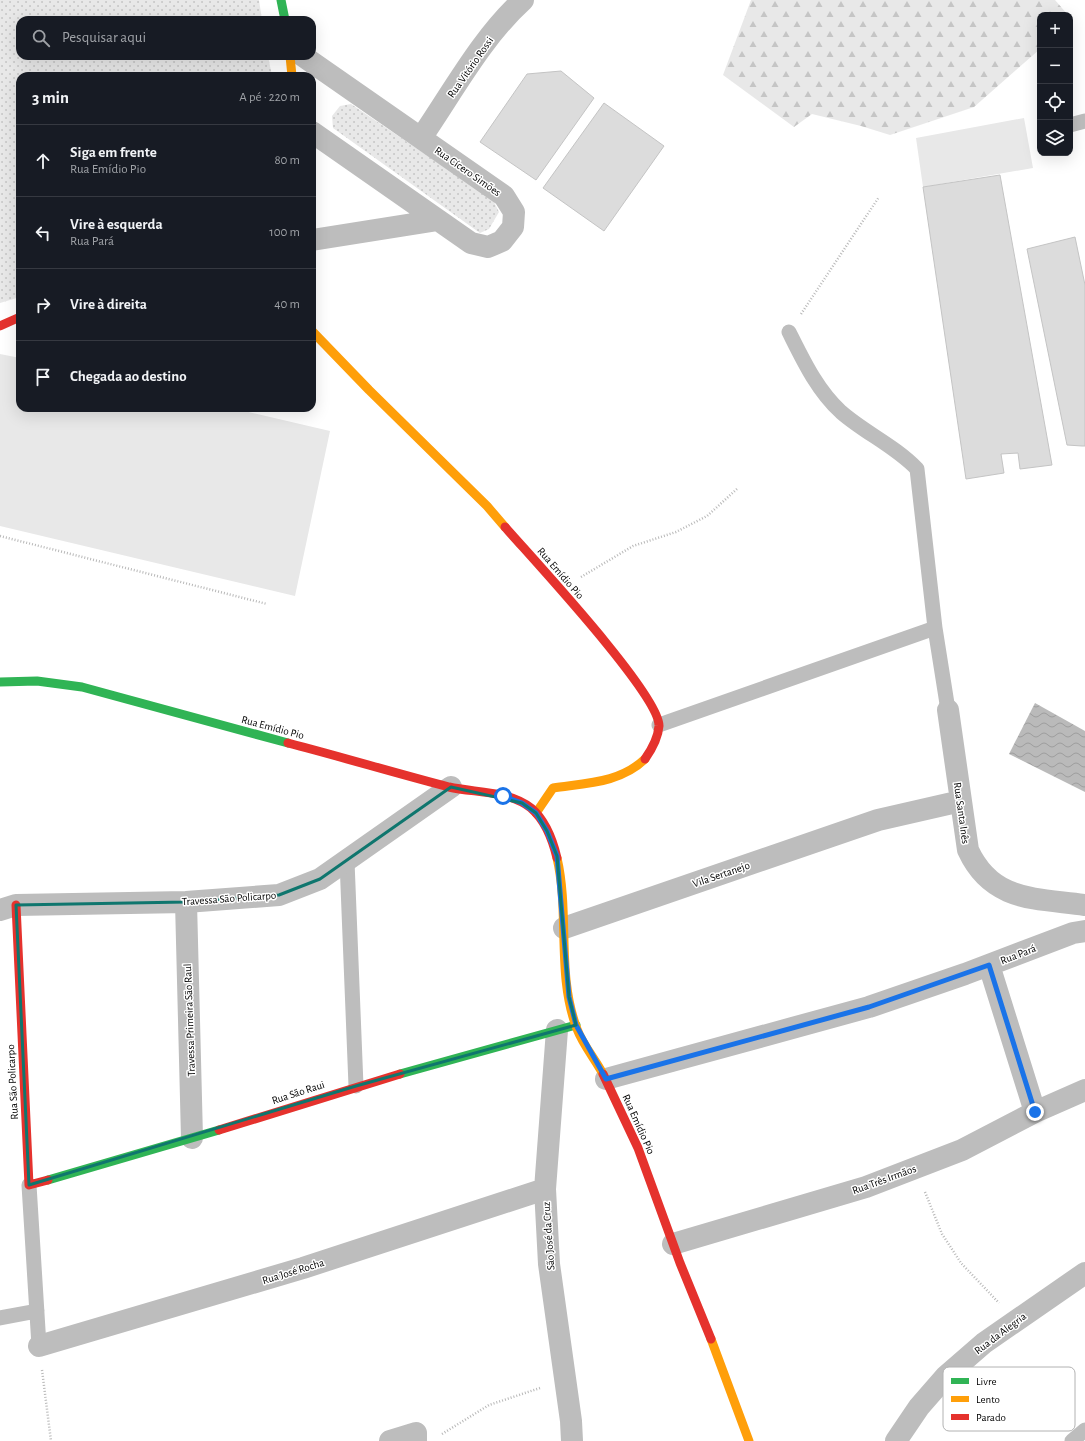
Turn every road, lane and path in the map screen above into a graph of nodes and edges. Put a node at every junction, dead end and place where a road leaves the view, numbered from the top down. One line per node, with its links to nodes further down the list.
1 (281, 0): 3 (street)
2 (523, 0): 10 (street, Rua Vitório Rossi)
3 (284, 16)
4 (290, 60): 6 (street)
5 (309, 60): 10 (street, Rua Cícero Simões)
6 (292, 72)
7 (1085, 121): 8 (lane)
8 (1073, 123)
9 (316, 135): 12 (street, Rua Cícero Simões)
10 (421, 138): 12 (street, Rua Cícero Simões)
11 (879, 196): 16 (path)
12 (438, 220): 13 (street)
13 (316, 239)
14 (16, 319): 15 (street)
15 (0, 326)
16 (789, 332): 22 (lane)
17 (316, 335): 20 (street, Rua Emídio Pio)
18 (737, 489): 20 (path)
19 (0, 536): 21 (path)
20 (559, 590): 25 (street, Rua Emídio Pio)
21 (267, 604)
22 (935, 628): 24 (lane); 25 (lane)
23 (0, 682): 26 (street, Rua Emídio Pio)
24 (948, 710): 27 (street, Rua Santa Inês)
25 (659, 725): 28 (street)
26 (451, 787): 28 (street, Rua Emídio Pio); 29 (street, Travessa São Policarpo)
27 (961, 800): 31 (street, Rua Santa Inês); 33 (street, Vila Sertanejo)
28 (536, 813): 33 (street, Rua Emídio Pio)
29 (347, 861): 30 (street, Travessa São Policarpo); 38 (lane)
30 (186, 902): 32 (street, Travessa São Policarpo); 41 (street, Travessa Primeira São Raul)
31 (1085, 905)
32 (8, 907): 43 (street, Rua São Policarpo)
33 (564, 928): 36 (street, Rua Emídio Pio)
34 (1085, 930): 35 (street, Rua Pará)
35 (989, 965): 37 (street, Rua Pará); 40 (street)
36 (566, 1028): 37 (street, Rua Emídio Pio); 38 (street, Rua São Raui); 44 (street, São José da Cruz)
37 (606, 1079): 45 (street, Rua Emídio Pio)
38 (356, 1086): 41 (street, Rua São Raui)
39 (1085, 1090): 40 (street, Rua Três Irmãos)
40 (1035, 1112): 42 (street, Rua Três Irmãos)
41 (192, 1138): 43 (street, Rua São Raui)
42 (915, 1168): 45 (street, Rua Três Irmãos); 49 (path)
43 (29, 1185): 47 (lane)
44 (545, 1189): 50 (street, Rua José Rocha); 52 (street, São José da Cruz)
45 (673, 1244): 59 (street, Rua Emídio Pio)
46 (1085, 1273): 49 (street, Rua da Alegria)
47 (37, 1311): 48 (lane); 50 (lane)
48 (0, 1318)
49 (1016, 1320): 51 (street, Rua da Alegria)
50 (39, 1346): 56 (path)
51 (956, 1367)
52 (565, 1379): 55 (path); 58 (street, São José da Cruz)
53 (943, 1379): 60 (street, Rua da Alegria)
54 (1085, 1430): 61 (lane)
55 (423, 1437): 57 (street)
56 (51, 1441)
57 (390, 1441)
58 (572, 1441)
59 (750, 1441)
60 (896, 1441)
61 (1072, 1441)

